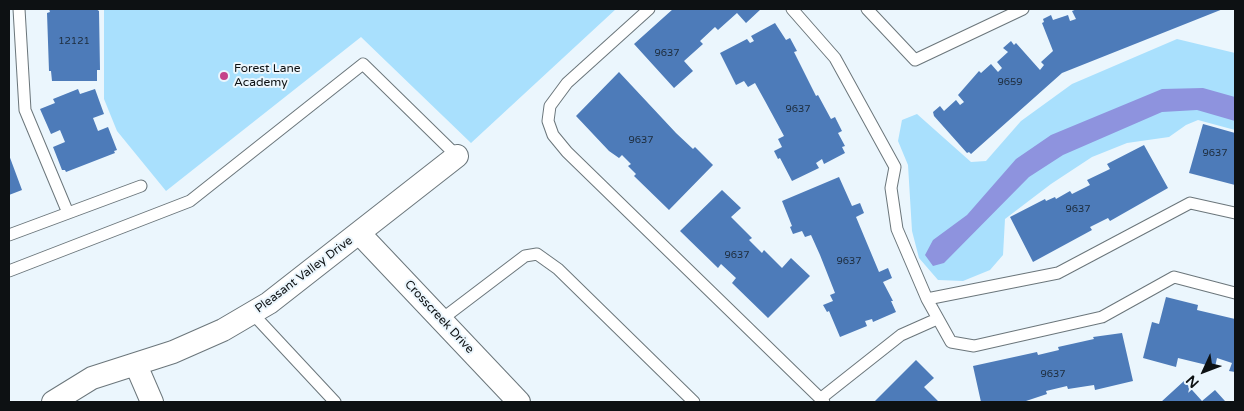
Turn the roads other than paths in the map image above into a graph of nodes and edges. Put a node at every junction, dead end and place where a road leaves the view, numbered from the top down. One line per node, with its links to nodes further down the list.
1 (19, 9): 8 (lane)
2 (649, 9): 19 (lane)
3 (792, 9): 14 (lane)
4 (867, 9): 5 (lane)
5 (1023, 9)
6 (457, 156): 10 (street, Pleasant Valley Drive); 12 (lane)
7 (141, 186): 8 (lane)
8 (68, 213): 11 (lane)
9 (1235, 213): 14 (lane)
10 (359, 233): 15 (street, Pleasant Valley Drive); 16 (street, Crosscreek Drive)
11 (9, 235)
12 (9, 271)
13 (1235, 293): 17 (lane)
14 (927, 299): 17 (lane)
15 (252, 313): 18 (street, Pleasant Valley Drive); 22 (lane)
16 (442, 319): 23 (street, Crosscreek Drive); 24 (lane)
17 (937, 319): 19 (lane)
18 (136, 365): 20 (street, Pleasant Valley Drive); 21 (street)
19 (822, 401)
20 (53, 402)
21 (152, 402)
22 (335, 402)
23 (519, 402)
24 (694, 402)

